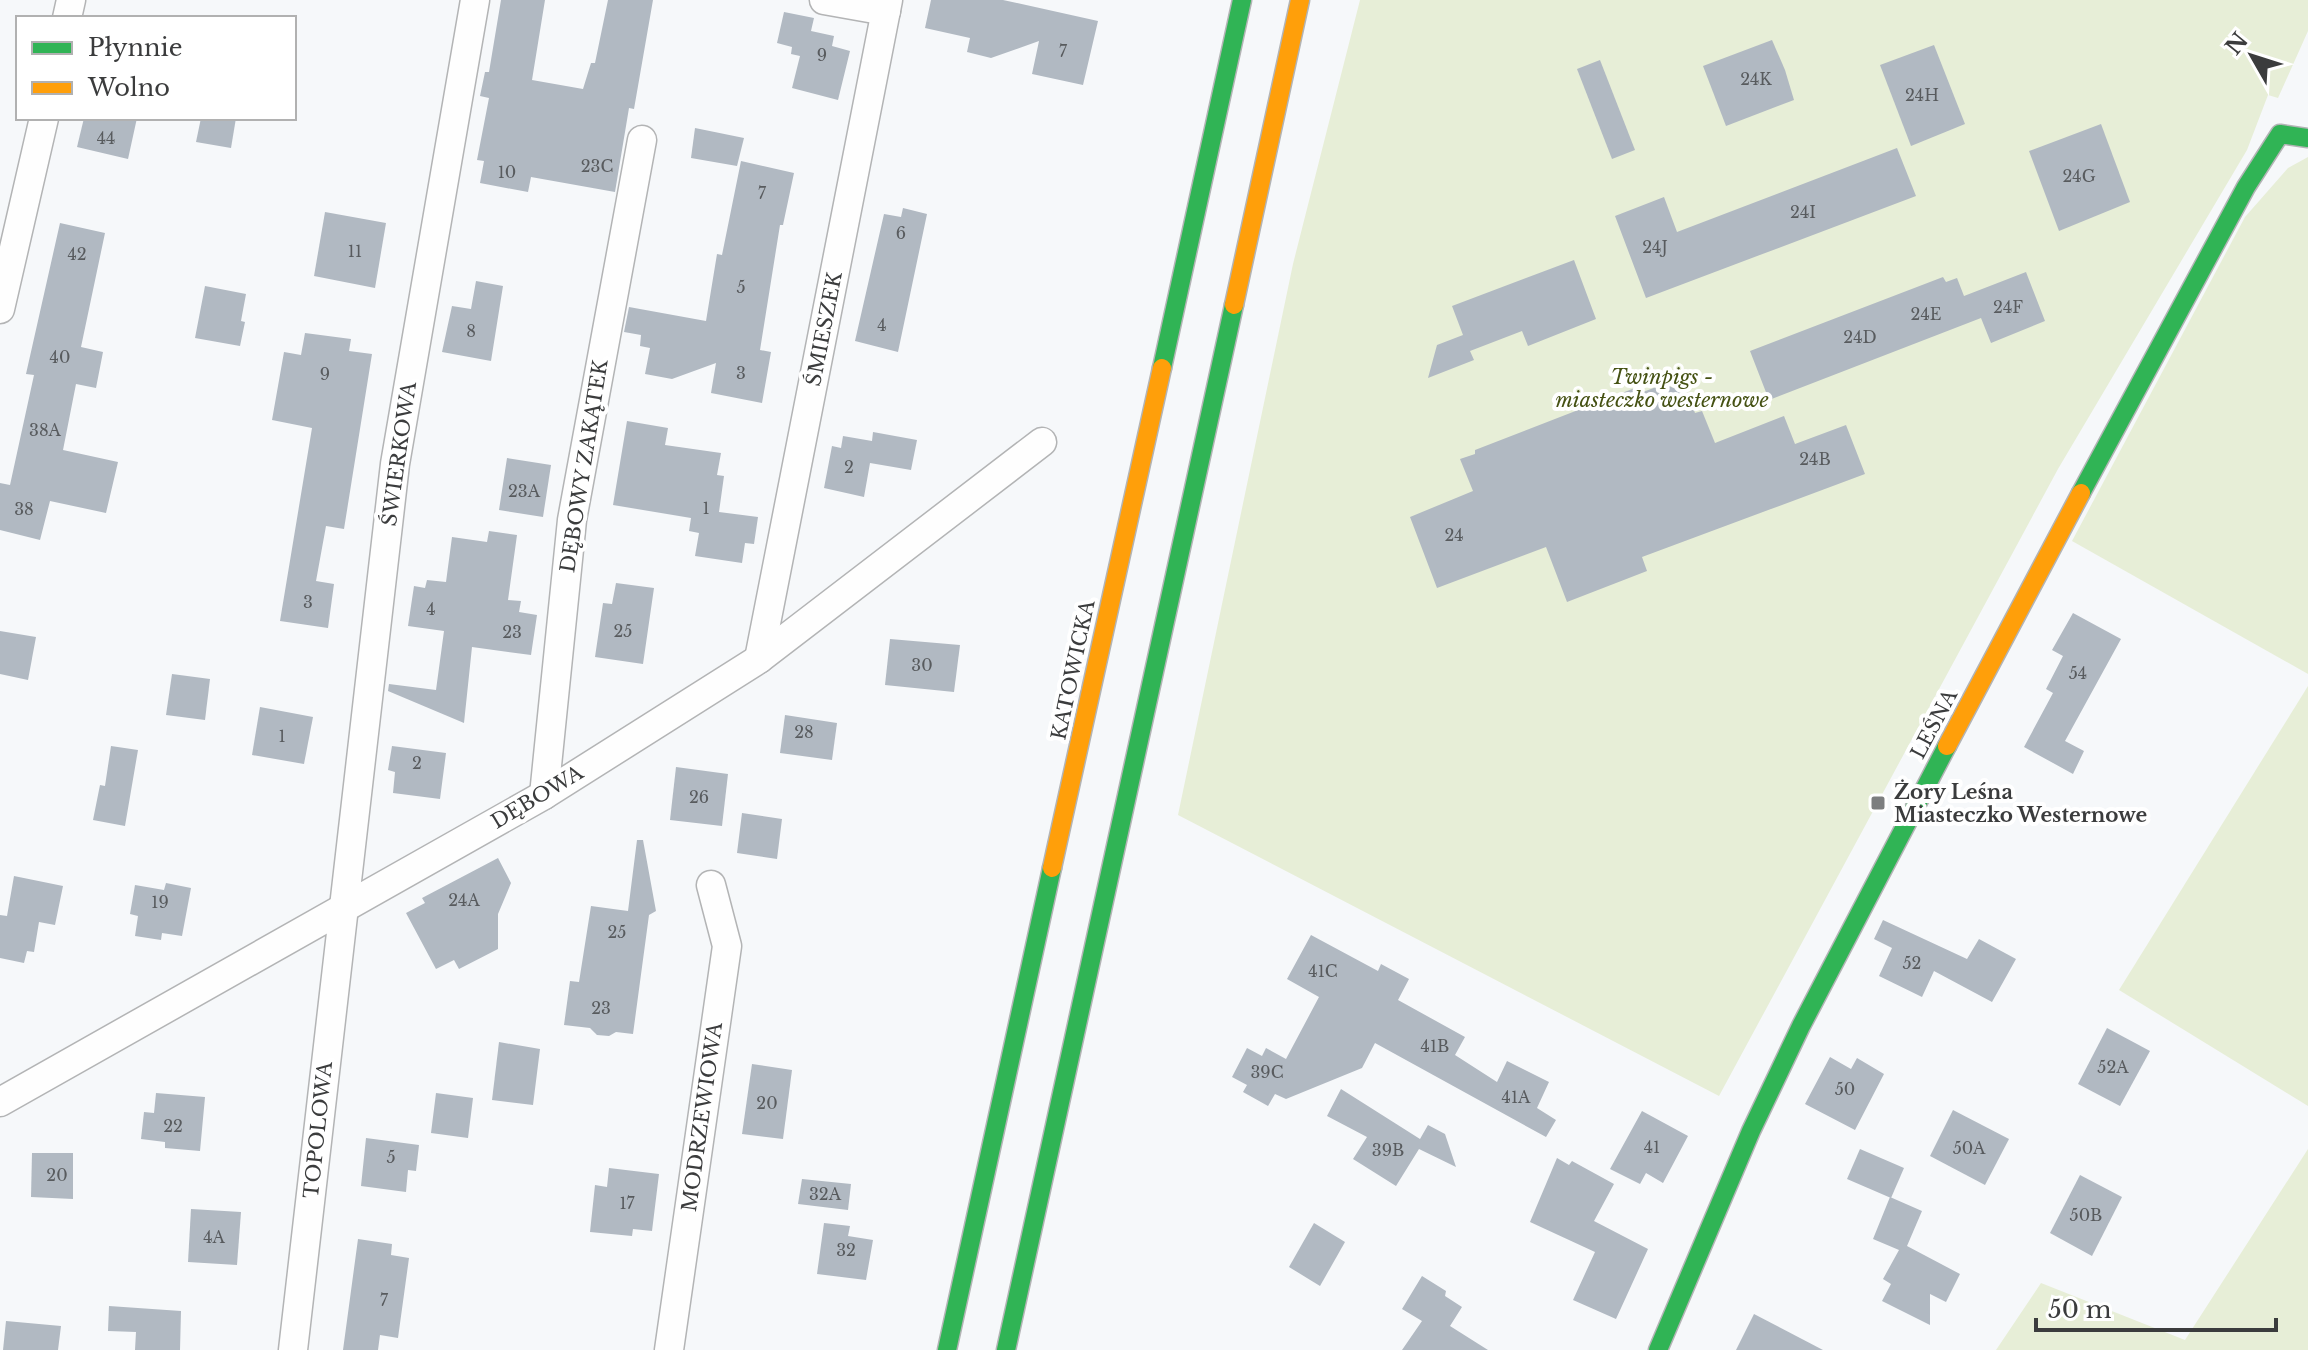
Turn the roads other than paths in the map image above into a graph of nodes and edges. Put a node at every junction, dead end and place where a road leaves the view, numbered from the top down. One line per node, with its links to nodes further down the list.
1 (475, 0): 14 (street, ŚWIERKOWA)
2 (824, 0): 5 (street)
3 (1242, 0): 18 (main road, KATOWICKA)
4 (1300, 0): 19 (main road)
5 (887, 5): 11 (street, ŚMIESZEK)
6 (44, 120): 9 (street)
7 (2308, 138): 20 (main road, LEŚNA)
8 (642, 140): 12 (street, DĘBOWY ZAKĄTEK)
9 (0, 309)
10 (1042, 442): 11 (street, DĘBOWA)
11 (759, 659): 12 (street, DĘBOWA)
12 (544, 795): 14 (street, DĘBOWA)
13 (711, 885): 17 (street, MODRZEWIOWA)
14 (343, 910): 15 (street, DĘBOWA); 16 (street, TOPOLOWA)
15 (0, 1102)
16 (293, 1350)
17 (669, 1350)
18 (947, 1350)
19 (1006, 1350)
20 (1658, 1350)

